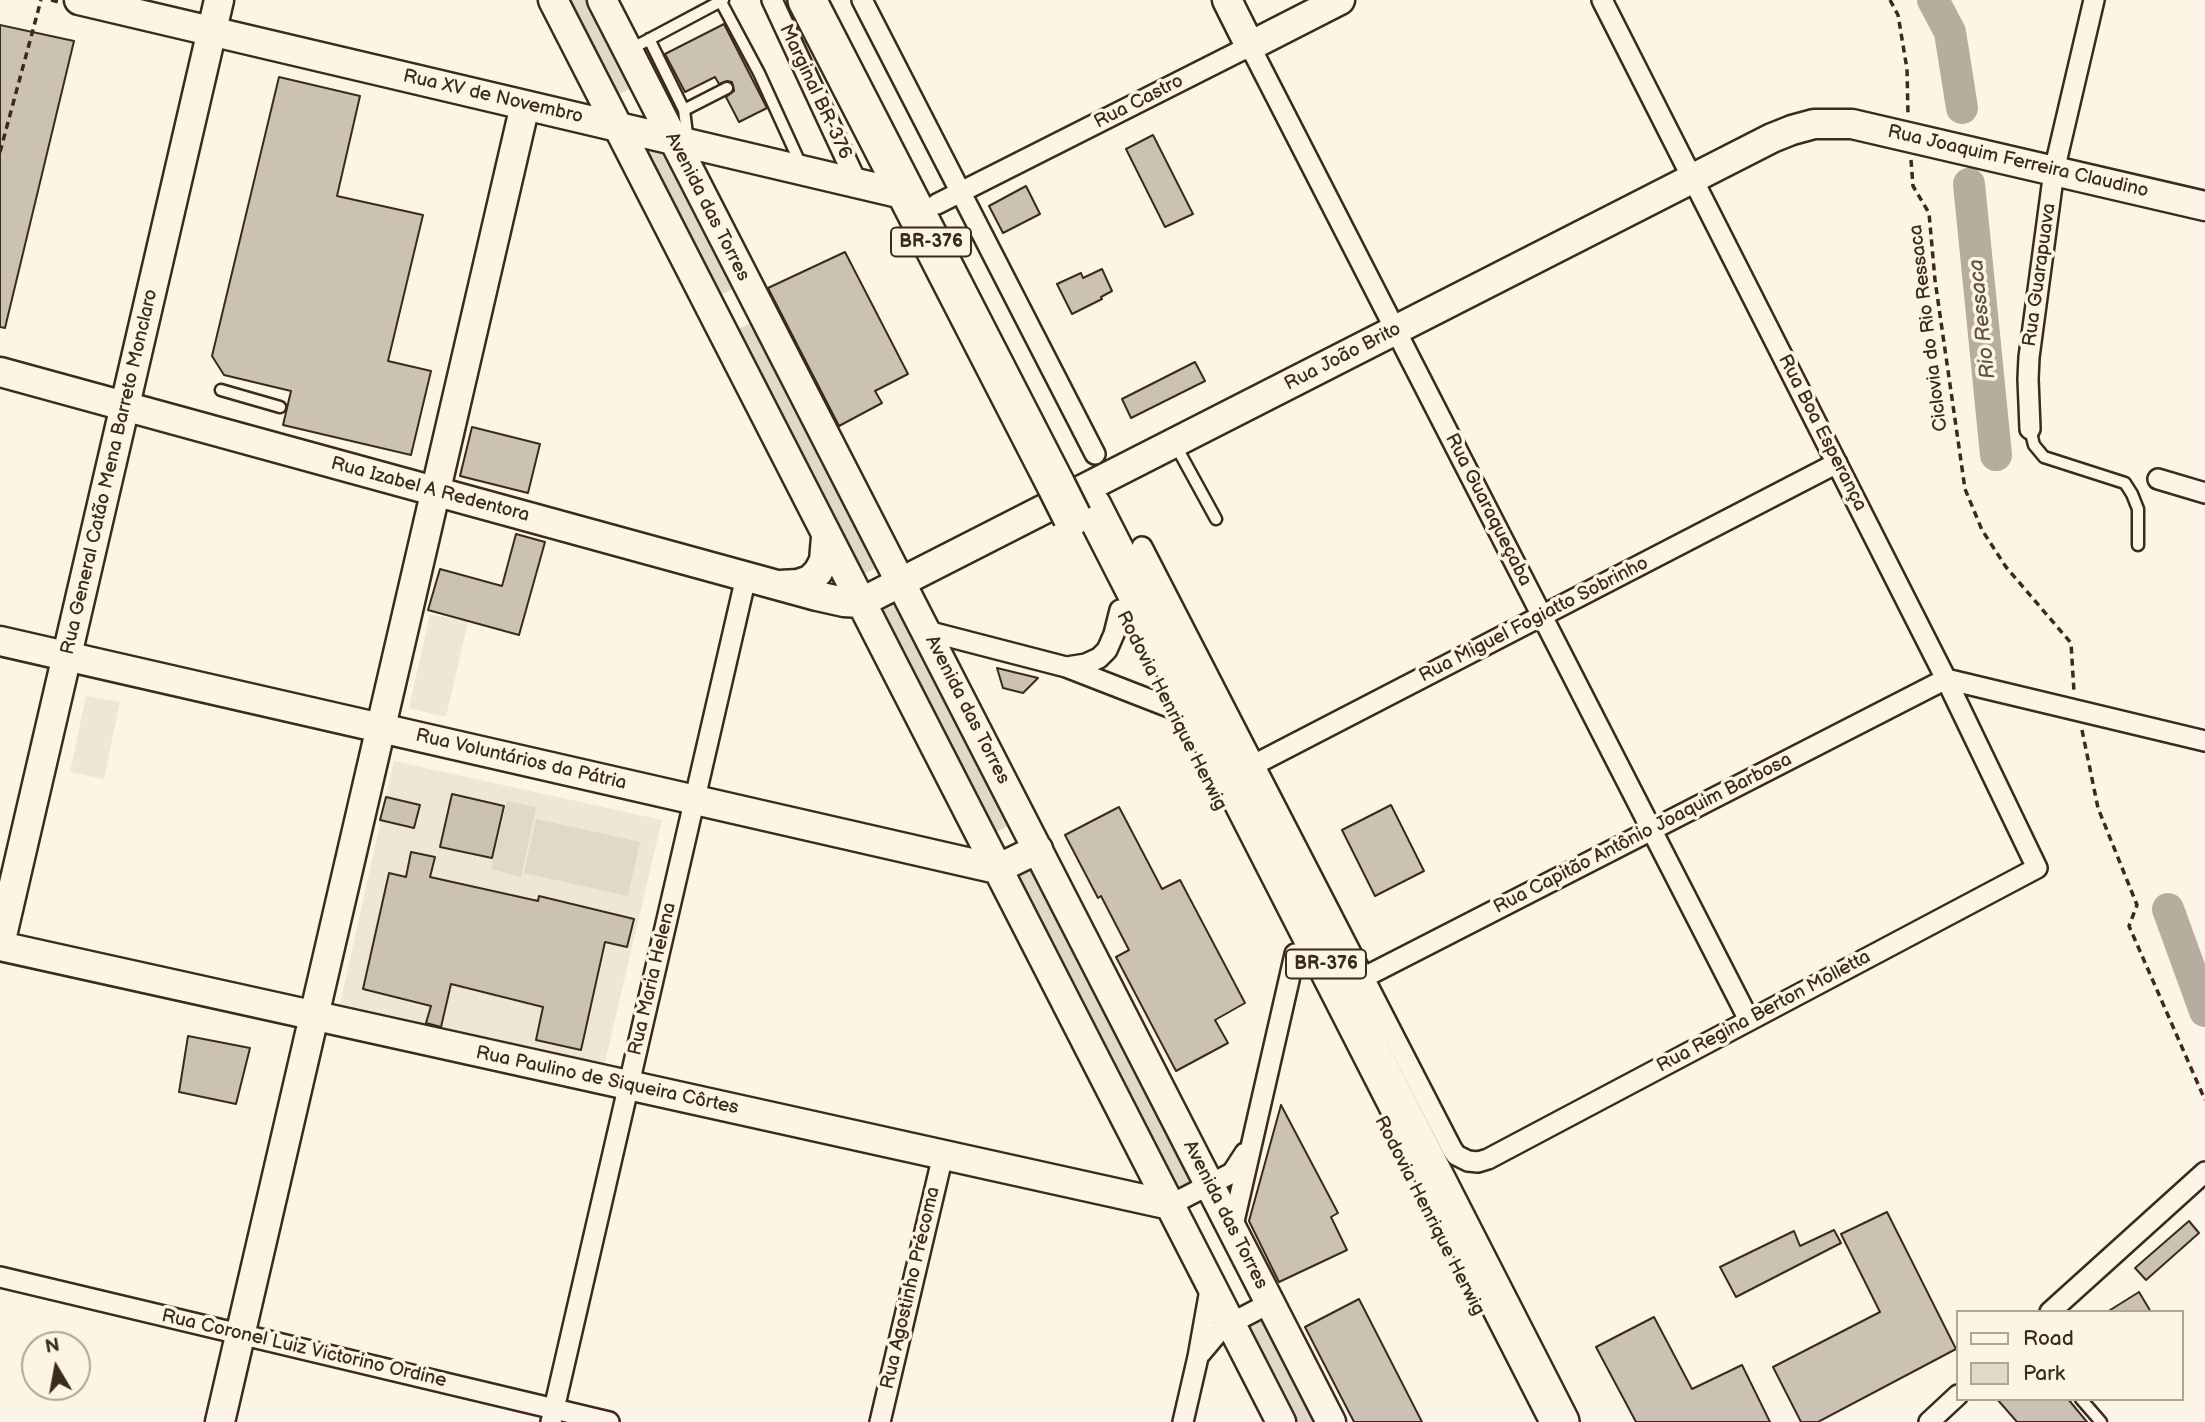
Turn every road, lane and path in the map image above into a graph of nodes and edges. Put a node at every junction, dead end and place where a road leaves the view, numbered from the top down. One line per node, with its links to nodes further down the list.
1 (41, 0): 26 (path)
2 (79, 0): 16 (main road, Rua XV de Novembro)
3 (219, 0): 16 (main road, Rua General Catão Mena Barreto Monclaro)
4 (552, 0): 23 (main road)
5 (602, 0): 17 (main road, Avenida das Torres)
6 (772, 0): 30 (street, Marginal BR-376)
7 (807, 0): 31 (highway, Rodovia Henrique Herwig / BR-376)
8 (833, 0): 31 (highway, Rodovia Henrique Herwig / BR-376)
9 (862, 0): 31 (street)
10 (1227, 0): 18 (main road, Rua Guaraqueçaba)
11 (1340, 0): 18 (main road, Rua Castro)
12 (1602, 0): 29 (street, Rua Boa Esperança)
13 (1890, 0): 24 (path, Ciclovia do Rio Ressaca)
14 (2094, 0): 28 (street, Rua Guarapuava)
15 (722, 1): 17 (lane); 27 (lane)
16 (212, 32): 20 (main road, Rua XV de Novembro); 38 (main road, Rua General Catão Mena Barreto Monclaro)
17 (638, 45): 21 (lane); 25 (main road, Avenida das Torres)
18 (1250, 46): 31 (street, Rua Castro); 35 (street, Rua Guaraqueçaba)
19 (727, 88): 21 (lane)
20 (525, 105): 23 (main road, Rua XV de Novembro); 44 (main road)
21 (684, 110): 25 (lane)
22 (1831, 123): 24 (main road, Rua Joaquim Ferreira Claudino); 29 (main road, Rua João Brito)
23 (617, 127): 25 (main road, Rua XV de Novembro); 34 (main road)
24 (1908, 137): 28 (main road, Rua Joaquim Ferreira Claudino); 63 (path, Ciclovia do Rio Ressaca)
25 (681, 142): 27 (main road, Rua XV de Novembro); 33 (main road, Avenida das Torres)
26 (0, 152)
27 (804, 171): 30 (main road, Rua XV de Novembro)
28 (2054, 171): 32 (main road, Rua Joaquim Ferreira Claudino); 40 (street, Rua Guarapuava)
29 (1692, 179): 35 (main road, Rua João Brito); 42 (street, Rua Boa Esperança)
30 (858, 184): 31 (main road, Rua XV de Novembro)
31 (935, 197): 46 (highway, Rodovia Henrique Herwig / BR-376)
32 (2205, 206)
33 (757, 305): 34 (main road); 52 (main road, Avenida das Torres)
34 (718, 324): 48 (main road)
35 (1396, 330): 41 (main road, Rua João Brito); 56 (street, Rua Guaraqueçaba)
36 (0, 372): 38 (main road, Rua Izabel A Redentora)
37 (221, 390): 39 (lane)
38 (125, 407): 44 (main road, Rua Izabel A Redentora); 59 (main road, Rua General Catão Mena Barreto Monclaro)
39 (280, 407)
40 (2029, 429): 49 (lane)
41 (1174, 443): 47 (lane); 52 (main road, Rua João Brito)
42 (1837, 463): 56 (street, Rua Miguel Fogiatto Sobrinho); 61 (street, Rua Boa Esperança)
43 (2158, 479): 45 (street)
44 (436, 492): 51 (main road, Rua Izabel A Redentora); 64 (main road)
45 (2205, 493)
46 (1082, 512): 55 (highway, Rodovia Henrique Herwig / BR-376); 66 (highway, Rodovia Henrique Herwig / BR-376)
47 (1216, 519)
48 (826, 537): 53 (main road); 54 (main road)
49 (2138, 545)
50 (1142, 547): 66 (street)
51 (746, 577): 53 (main road, Rua Izabel A Redentora); 67 (street, Rua Maria Helena)
52 (902, 582): 54 (main road, Rua João Brito); 57 (main road, Avenida das Torres)
53 (777, 585): 54 (main road, Rua Izabel A Redentora)
54 (860, 603): 71 (main road)
55 (1120, 610): 60 (street); 62 (highway, Rodovia Henrique Herwig / BR-376)
56 (1542, 616): 66 (street, Rua Miguel Fogiatto Sobrinho); 68 (street, Rua Guaraqueçaba)
57 (927, 631): 60 (street); 69 (main road, Avenida das Torres)
58 (0, 641): 59 (main road, Rua Voluntários da Pátria)
59 (67, 656): 64 (main road, Rua Voluntários da Pátria); 72 (main road, Rua General Catão Mena Barreto Monclaro)
60 (1066, 667): 62 (street)
61 (1947, 679): 63 (street); 68 (street, Rua Capitão Antônio Joaquim Barbosa); 70 (street, Rua Boa Esperança)
62 (1169, 707): 73 (highway, Rodovia Henrique Herwig / BR-376)
63 (2079, 712): 65 (street); 78 (path, Ciclovia do Rio Ressaca)
64 (381, 728): 67 (main road, Rua Voluntários da Pátria); 75 (main road)
65 (2205, 741)
66 (1242, 771): 74 (highway, Rodovia Henrique Herwig / BR-376)
67 (695, 800): 71 (main road, Rua Voluntários da Pátria); 77 (street, Rua Maria Helena)
68 (1652, 830): 74 (street, Rua Capitão Antônio Joaquim Barbosa); 76 (street, Rua Guaraqueçaba)
69 (1038, 849): 71 (main road); 83 (main road, Avenida das Torres)
70 (2037, 868): 76 (street, Rua Regina Berton Molletta)
71 (997, 869): 81 (main road)
72 (0, 945): 75 (main road, Rua Paulino de Siqueira Côrtes)
73 (1295, 954): 79 (street); 103 (highway, Rodovia Henrique Herwig / BR-376)
74 (1351, 984): 76 (street, Rua Regina Berton Molletta); 104 (highway, Rodovia Henrique Herwig / BR-376)
75 (314, 1016): 77 (main road, Rua Paulino de Siqueira Côrtes); 92 (main road)
76 (1749, 1020)
77 (629, 1086): 80 (main road, Rua Paulino de Siqueira Côrtes); 96 (street, Rua Maria Helena)
78 (2205, 1100)
79 (1252, 1139): 83 (street); 86 (street)
80 (943, 1155): 84 (main road, Rua Paulino de Siqueira Côrtes); 99 (street, Rua Agostinho Précoma)
81 (1146, 1159): 84 (main road); 85 (main road)
82 (2205, 1172): 90 (street)
83 (1210, 1185): 85 (street); 86 (main road, Avenida das Torres)
84 (1123, 1194): 85 (main road, Rua Paulino de Siqueira Côrtes)
85 (1170, 1205): 88 (main road)
86 (1232, 1230): 89 (main road, Avenida das Torres)
87 (0, 1277): 92 (street, Rua Coronel Luiz Victorino Ordine)
88 (1211, 1284): 91 (main road); 93 (street)
89 (1270, 1303): 91 (street); 102 (main road, Avenida das Torres)
90 (2052, 1310)
91 (1230, 1323): 93 (street); 101 (main road)
92 (240, 1334): 96 (street, Rua Coronel Luiz Victorino Ordine); 97 (main road)
93 (1198, 1357): 100 (street)
94 (1956, 1397): 105 (street)
95 (2083, 1401): 106 (lane)
96 (552, 1415): 98 (street, Rua Coronel Luiz Victorino Ordine)
97 (220, 1422)
98 (609, 1422)
99 (880, 1422)
100 (1183, 1422)
101 (1282, 1422)
102 (1331, 1422)
103 (1534, 1422)
104 (1560, 1422)
105 (1929, 1422)
106 (2101, 1422)

